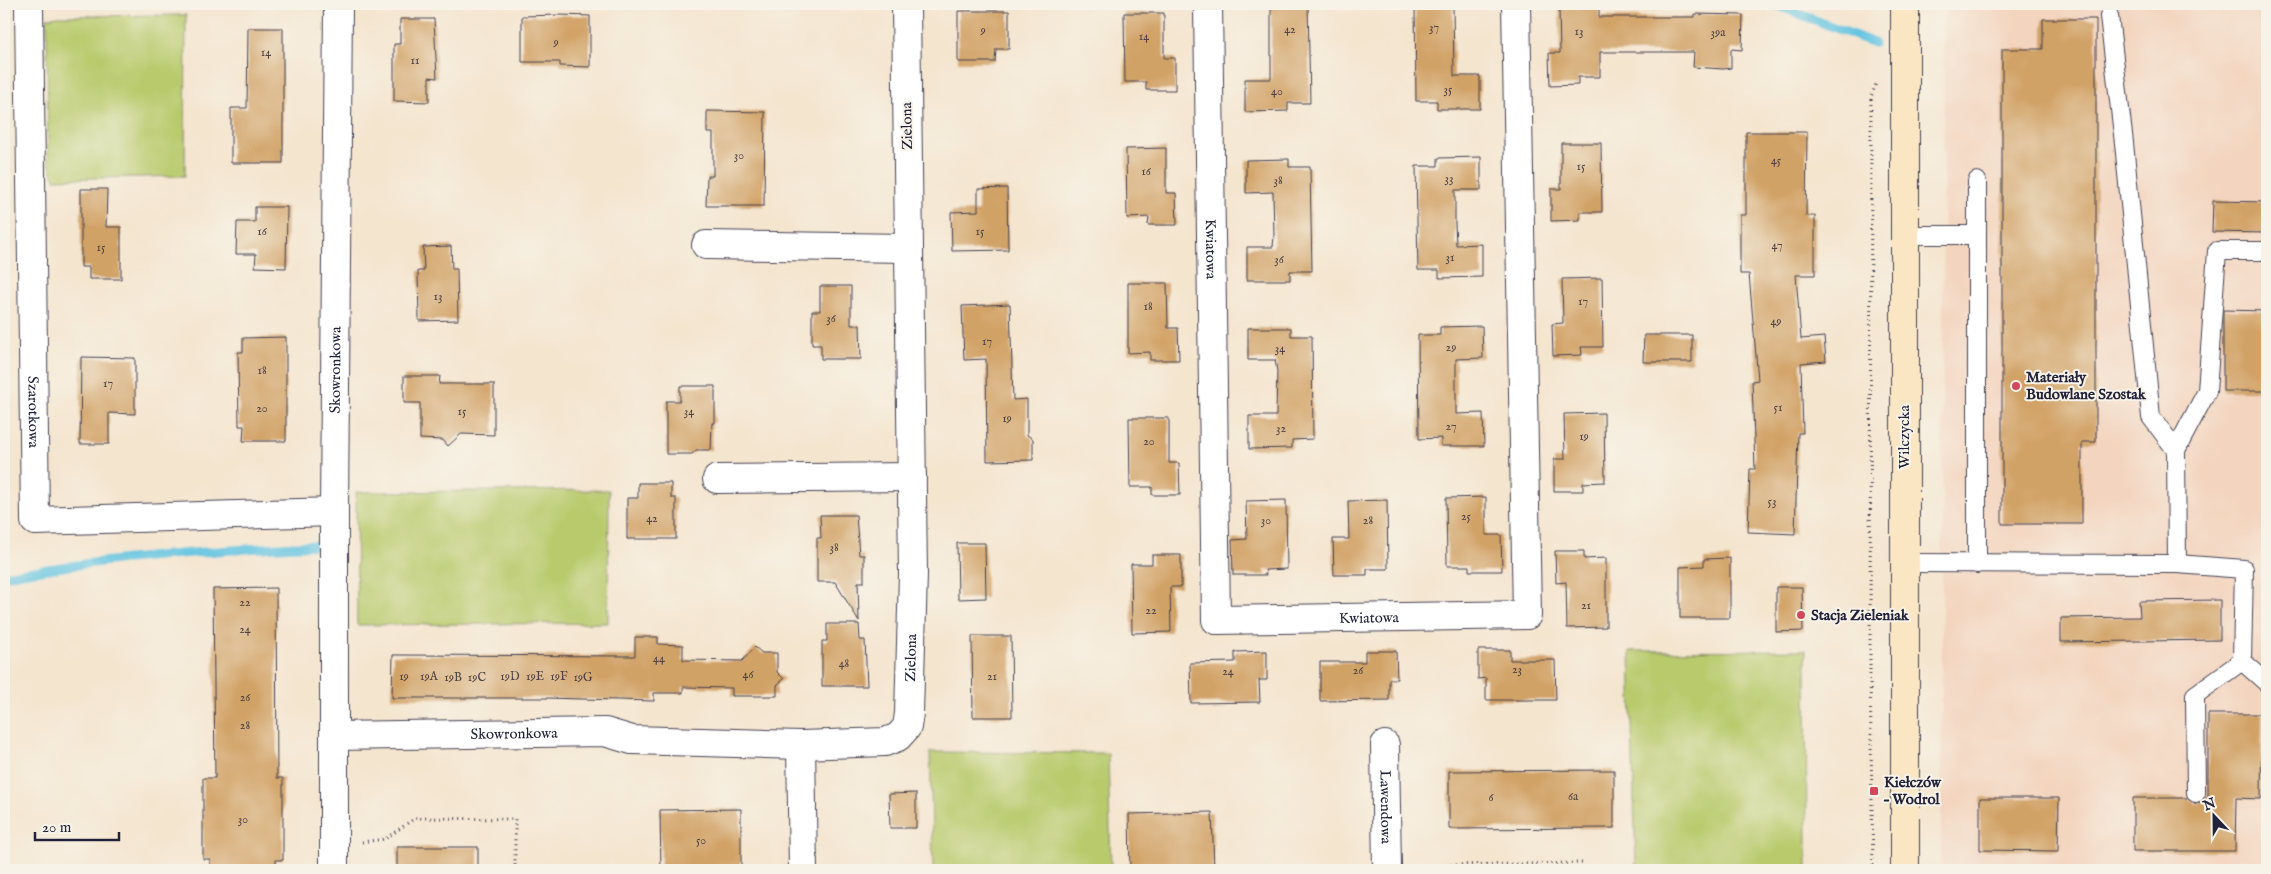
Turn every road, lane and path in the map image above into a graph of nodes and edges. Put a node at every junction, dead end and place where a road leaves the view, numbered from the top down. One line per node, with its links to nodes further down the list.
1 (29, 4): 18 (street, Szarotkowa)
2 (338, 4): 18 (street, Skowronkowa)
3 (906, 4): 13 (street, Zielona)
4 (1208, 4): 5 (street, Kwiatowa)
5 (1516, 4)
6 (1905, 4): 10 (street, Wilczycka)
7 (2109, 16): 15 (lane)
8 (1871, 97): 35 (path)
9 (1977, 181): 11 (lane)
10 (1905, 235): 11 (lane); 19 (street, Wilczycka)
11 (1977, 235): 20 (lane)
12 (706, 244): 13 (street)
13 (908, 248): 16 (street, Zielona)
14 (2267, 251): 15 (lane)
15 (2176, 450): 21 (lane)
16 (912, 477): 17 (street); 26 (street, Zielona)
17 (717, 478)
18 (334, 512): 24 (street, Skowronkowa)
19 (1904, 563): 20 (lane); 36 (street, Wilczycka)
20 (1977, 564): 21 (lane)
21 (2177, 564): 22 (lane)
22 (2242, 661): 23 (lane); 28 (lane)
23 (2267, 683)
24 (334, 736): 25 (street, Skowronkowa); 30 (street, Skowronkowa)
25 (632, 740): 26 (street, Zielona)
26 (801, 745): 32 (street)
27 (1385, 745): 33 (street, Lawendowa)
28 (2196, 793)
29 (1583, 863): 34 (path)
30 (334, 866): 31 (path)
31 (515, 870)
32 (803, 870)
33 (1387, 870)
34 (1452, 870)
35 (1873, 870)
36 (1905, 870)

